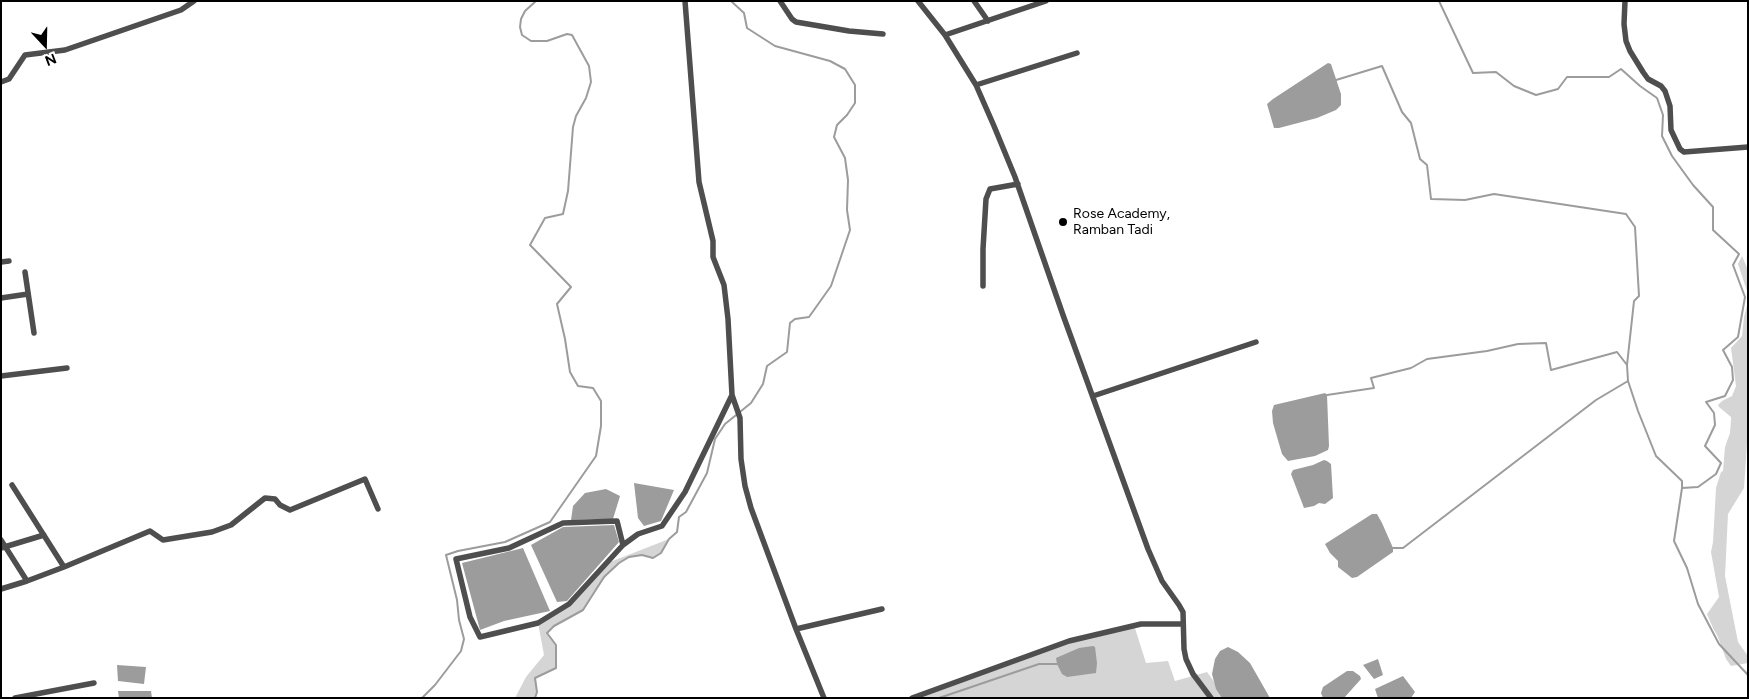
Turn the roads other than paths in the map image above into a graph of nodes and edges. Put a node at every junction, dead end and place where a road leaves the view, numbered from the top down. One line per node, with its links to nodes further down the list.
1 (194, 1): 12 (street)
2 (684, 1): 26 (street)
3 (780, 1): 9 (street)
4 (918, 1): 10 (street)
5 (974, 1): 8 (street)
6 (1046, 1): 8 (street)
7 (1625, 1): 14 (street)
8 (988, 21): 10 (street)
9 (883, 34)
10 (945, 36): 13 (street)
11 (1078, 53): 13 (street)
12 (1, 82)
13 (976, 85): 15 (street)
14 (1748, 146)
15 (1018, 184): 19 (street); 27 (street)
16 (9, 261): 17 (street)
17 (1, 262)
18 (25, 272): 20 (street)
19 (983, 286)
20 (28, 294): 21 (street); 22 (street)
21 (1, 298)
22 (34, 333)
23 (1256, 342): 27 (street)
24 (67, 368): 25 (street)
25 (1, 376)
26 (732, 394): 32 (street); 39 (street)
27 (1093, 396): 38 (street)
28 (12, 485): 30 (street)
29 (378, 509): 34 (street)
30 (44, 535): 33 (street); 34 (street)
31 (1, 540): 33 (street)
32 (622, 545): 32 (street)
33 (3, 547): 35 (street)
34 (64, 567): 35 (street)
35 (27, 581): 36 (street)
36 (1, 589)
37 (882, 609): 39 (street)
38 (1182, 624): 43 (street); 44 (street)
39 (796, 629): 42 (street)
40 (94, 683): 41 (street)
41 (15, 698)
42 (824, 698)
43 (912, 698)
44 (1211, 698)

